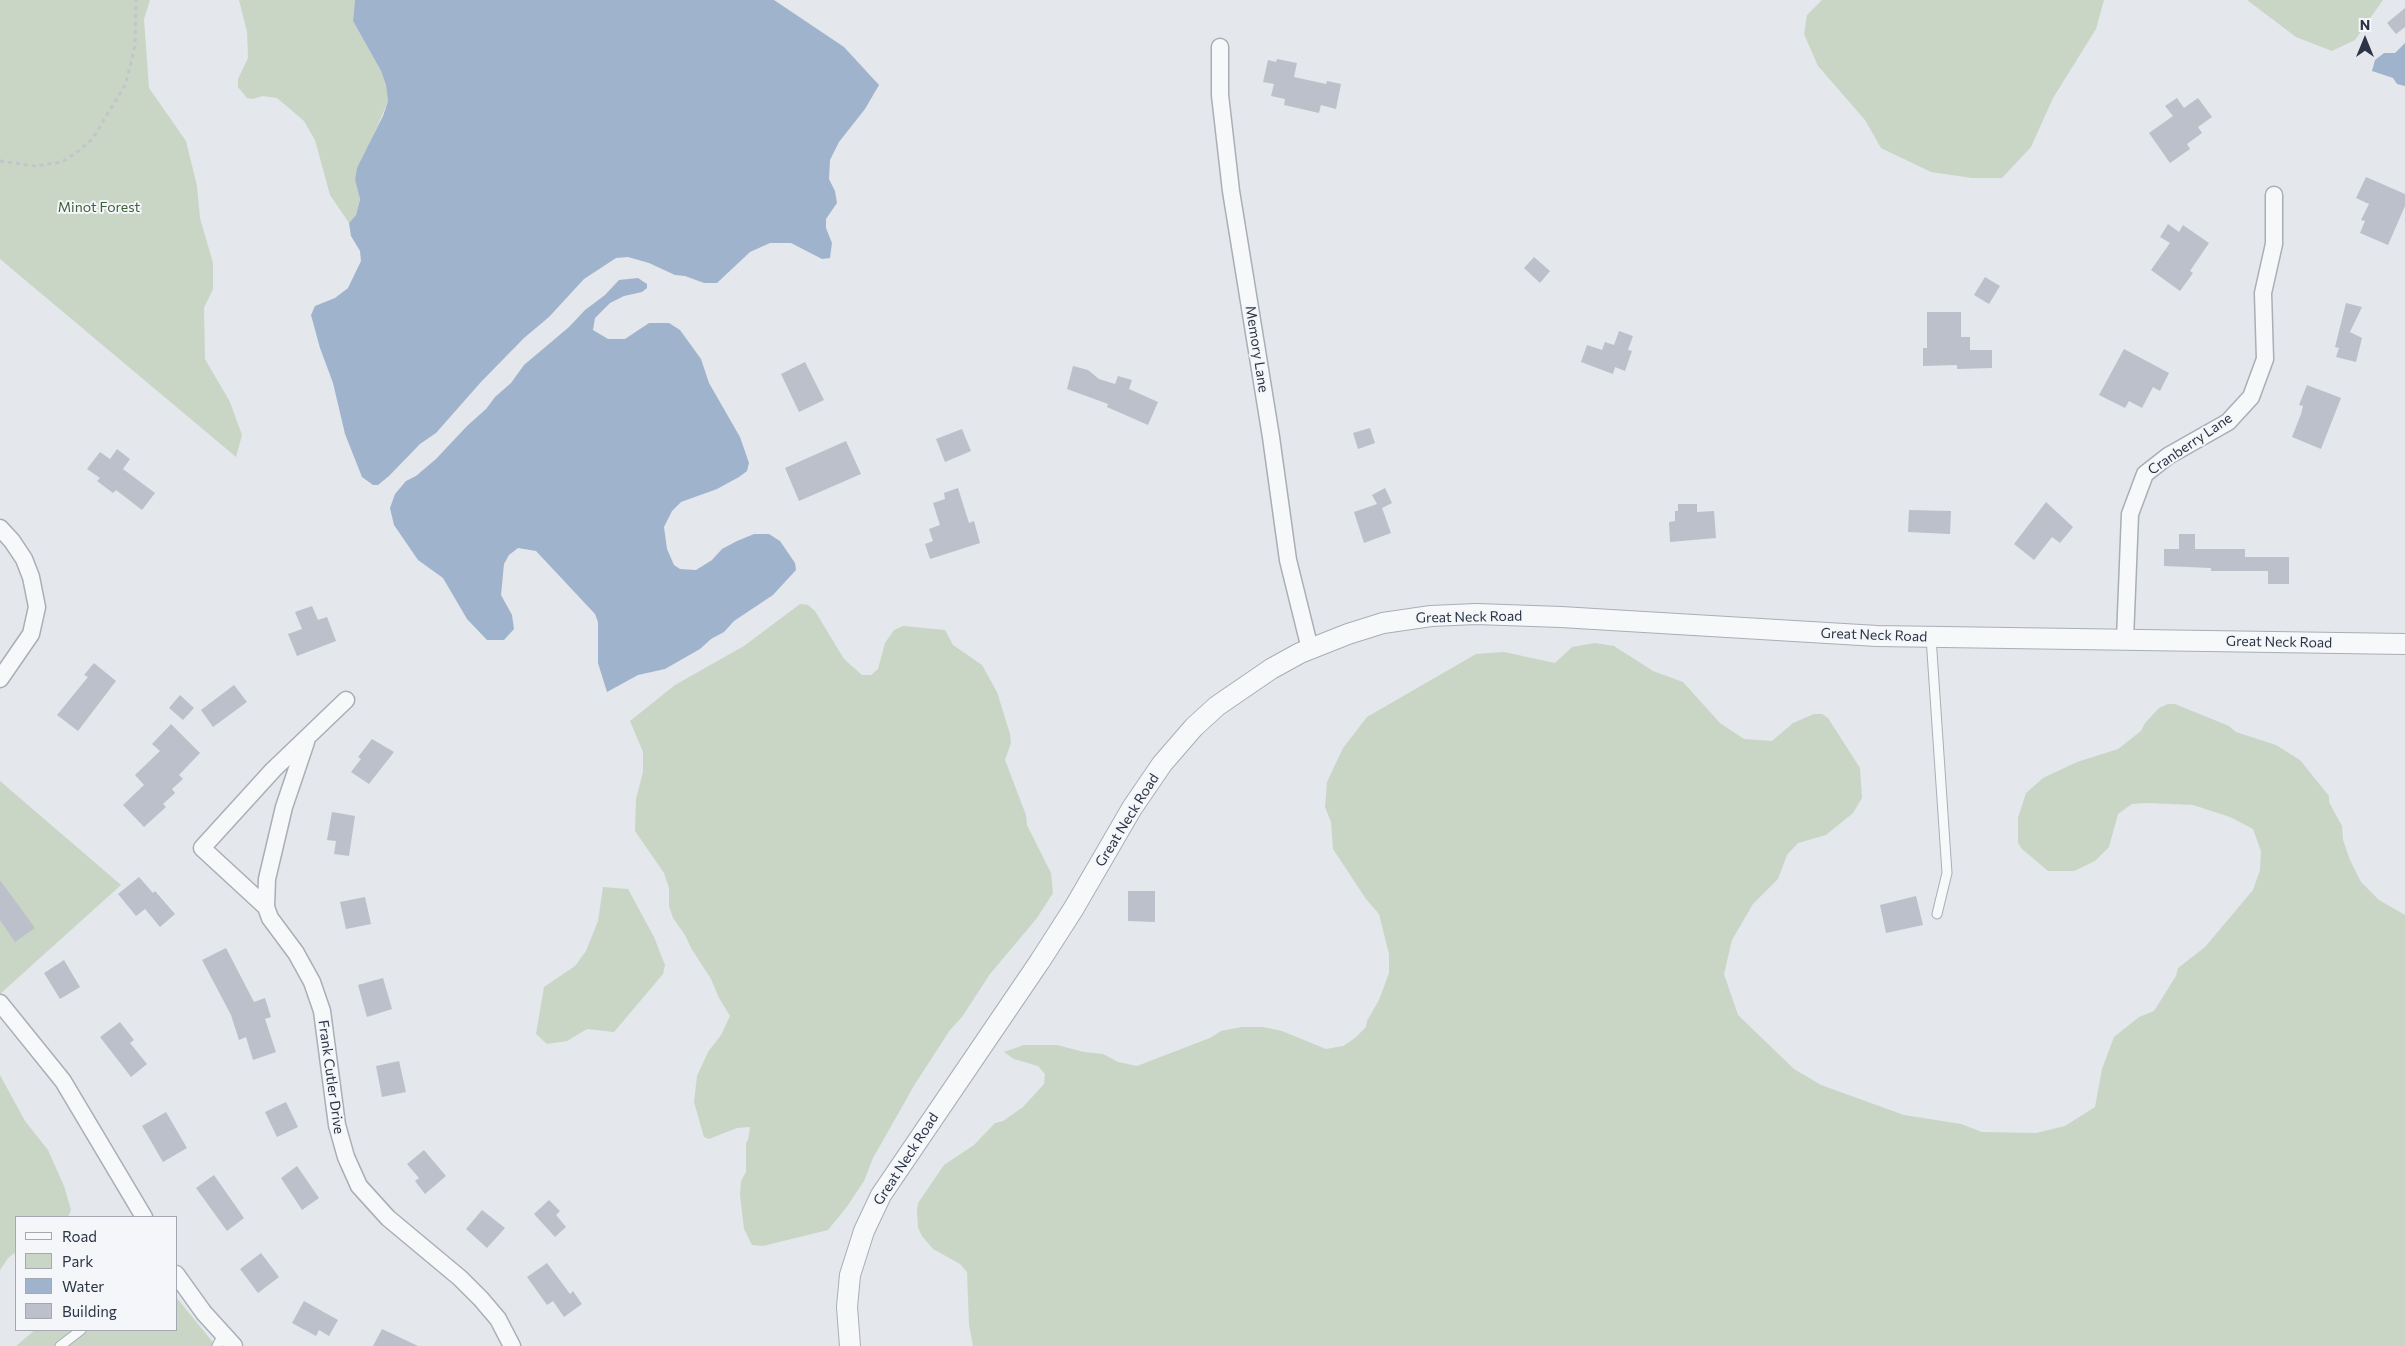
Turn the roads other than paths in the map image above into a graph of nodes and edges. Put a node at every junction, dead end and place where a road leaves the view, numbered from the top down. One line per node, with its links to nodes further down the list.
1 (1220, 47): 7 (street, Memory Lane)
2 (2274, 195): 5 (street, Cranberry Lane)
3 (0, 528): 8 (street)
4 (1931, 637): 5 (street, Great Neck Road); 7 (street, Great Neck Road); 12 (lane)
5 (2125, 639): 6 (street, Great Neck Road)
6 (2405, 644)
7 (1310, 649): 20 (street, Great Neck Road)
8 (0, 679)
9 (346, 700): 10 (street)
10 (308, 737): 11 (street); 11 (street, Frank Cutler Drive)
11 (266, 907): 19 (street, Frank Cutler Drive)
12 (1937, 914)
13 (0, 1003): 14 (street)
14 (143, 1216)
15 (178, 1277): 17 (street)
16 (80, 1331): 18 (lane)
17 (224, 1342)
18 (60, 1346)
19 (512, 1346)
20 (850, 1346)

